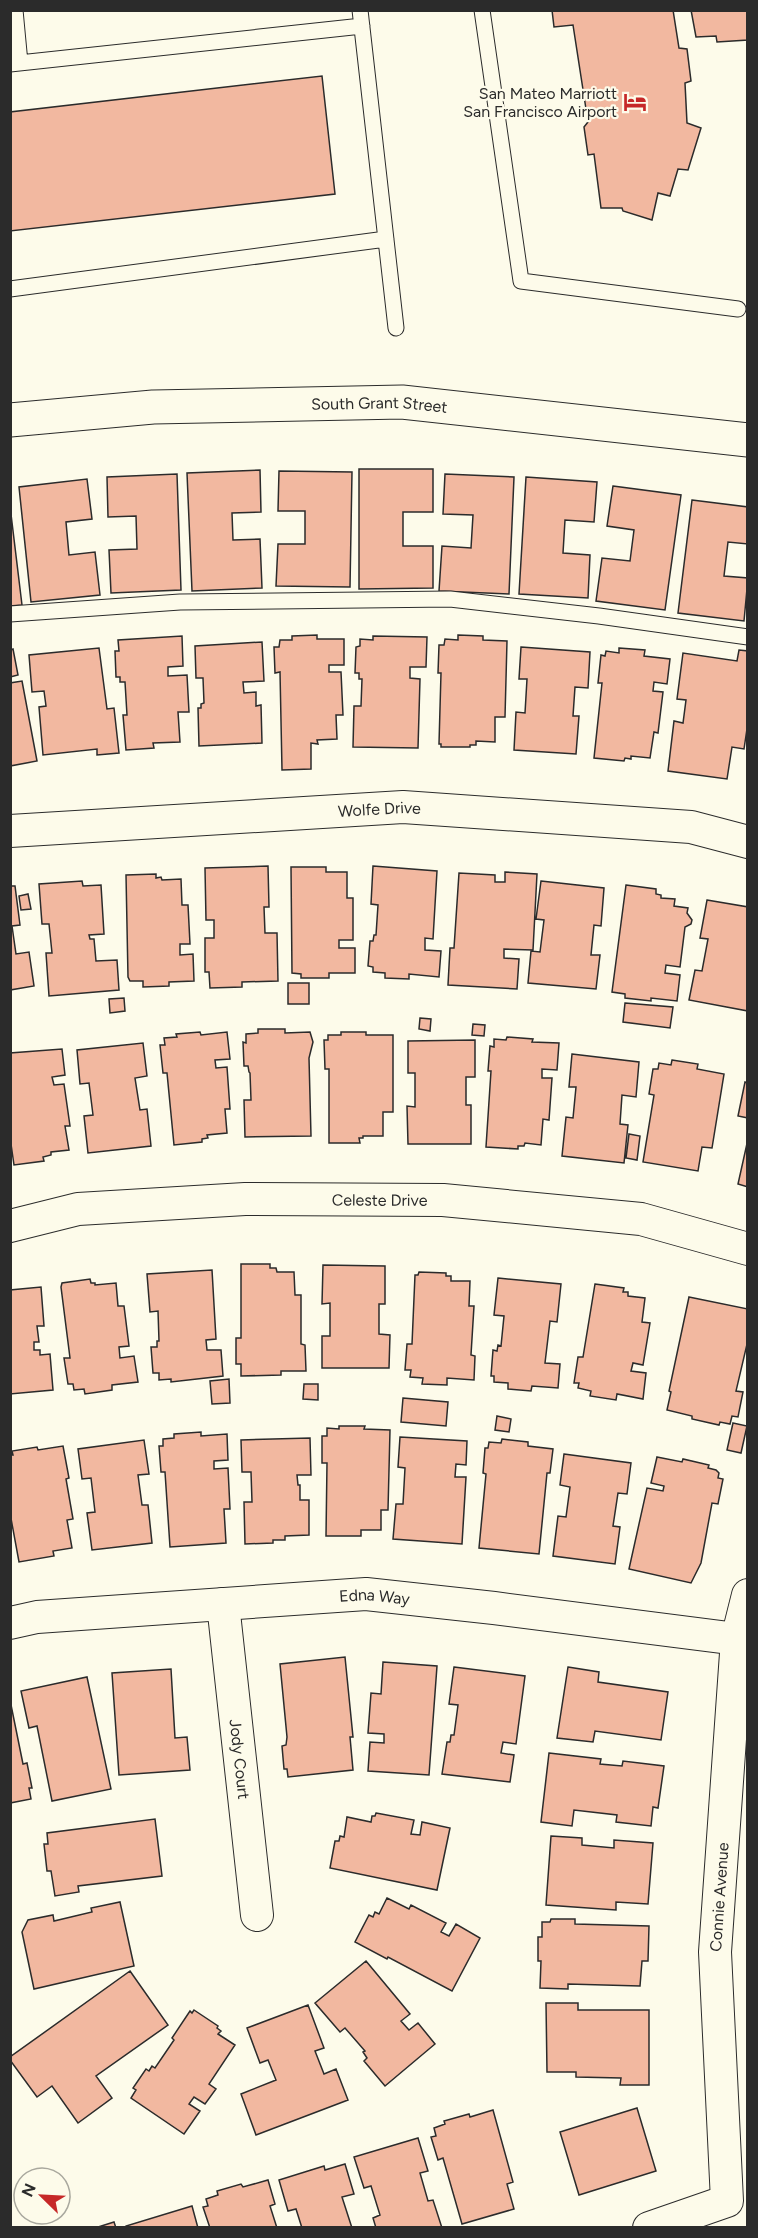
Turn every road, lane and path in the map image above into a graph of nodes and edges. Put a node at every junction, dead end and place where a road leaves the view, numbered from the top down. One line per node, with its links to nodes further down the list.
1 (15, 10): 5 (lane)
2 (360, 10): 4 (lane)
3 (482, 10): 8 (lane)
4 (362, 26): 5 (lane); 6 (lane)
5 (15, 64)
6 (386, 239): 7 (lane); 9 (lane)
7 (10, 289)
8 (738, 309)
9 (396, 328)
10 (10, 420): 11 (street, South Grant Street)
11 (747, 440)
12 (10, 614): 13 (lane)
13 (747, 637)
14 (10, 831): 15 (street, Wolfe Drive)
15 (747, 842)
16 (10, 1226): 17 (street, Celeste Drive)
17 (747, 1249)
18 (747, 1595): 21 (street, Connie Avenue)
19 (223, 1604): 20 (street, Edna Way); 21 (street, Edna Way); 22 (street, Jody Court)
20 (10, 1623)
21 (738, 1639): 23 (street, Connie Avenue)
22 (257, 1915)
23 (649, 2228)

